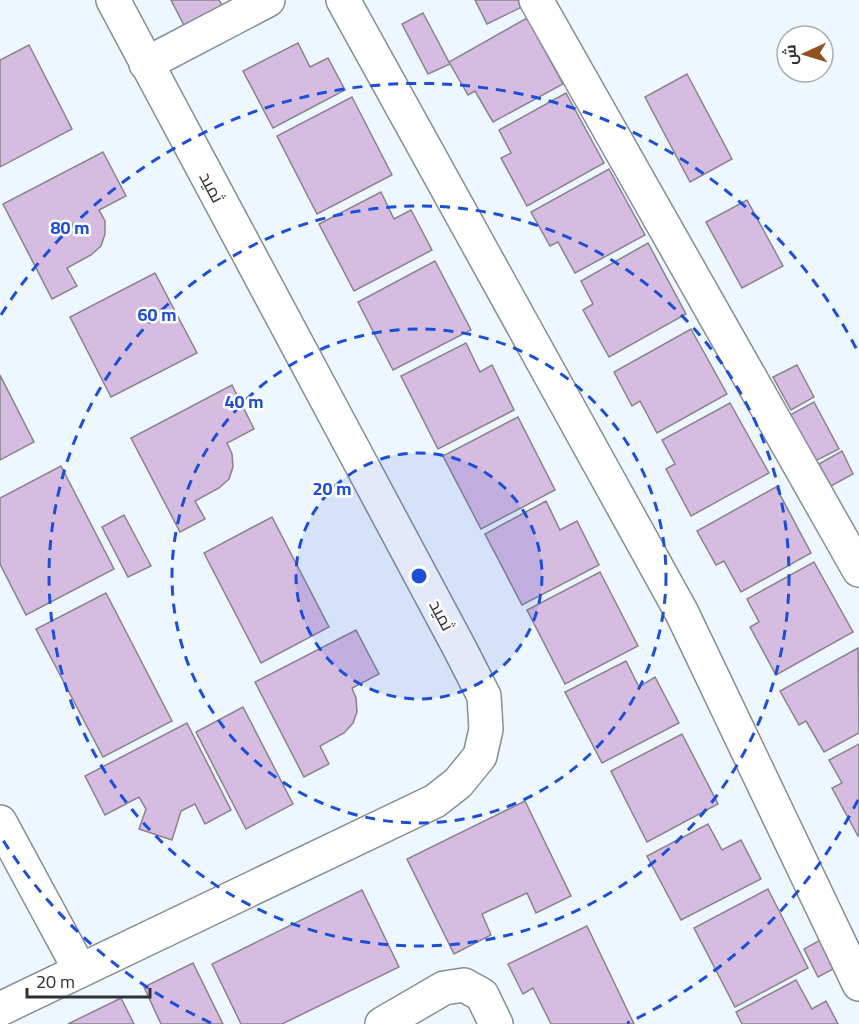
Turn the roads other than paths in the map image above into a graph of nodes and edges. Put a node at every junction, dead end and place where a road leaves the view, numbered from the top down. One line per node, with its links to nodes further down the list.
1 (113, 0): 5 (street, ثميد)
2 (268, 0): 5 (street)
3 (343, 0): 9 (street)
4 (536, 0): 6 (street)
5 (146, 64): 8 (street, ثميد)
6 (859, 570)
7 (0, 822): 8 (street)
8 (80, 970): 10 (street, ثميد)
9 (859, 984)
10 (0, 1009)
11 (382, 1024): 12 (street)
12 (496, 1024)

